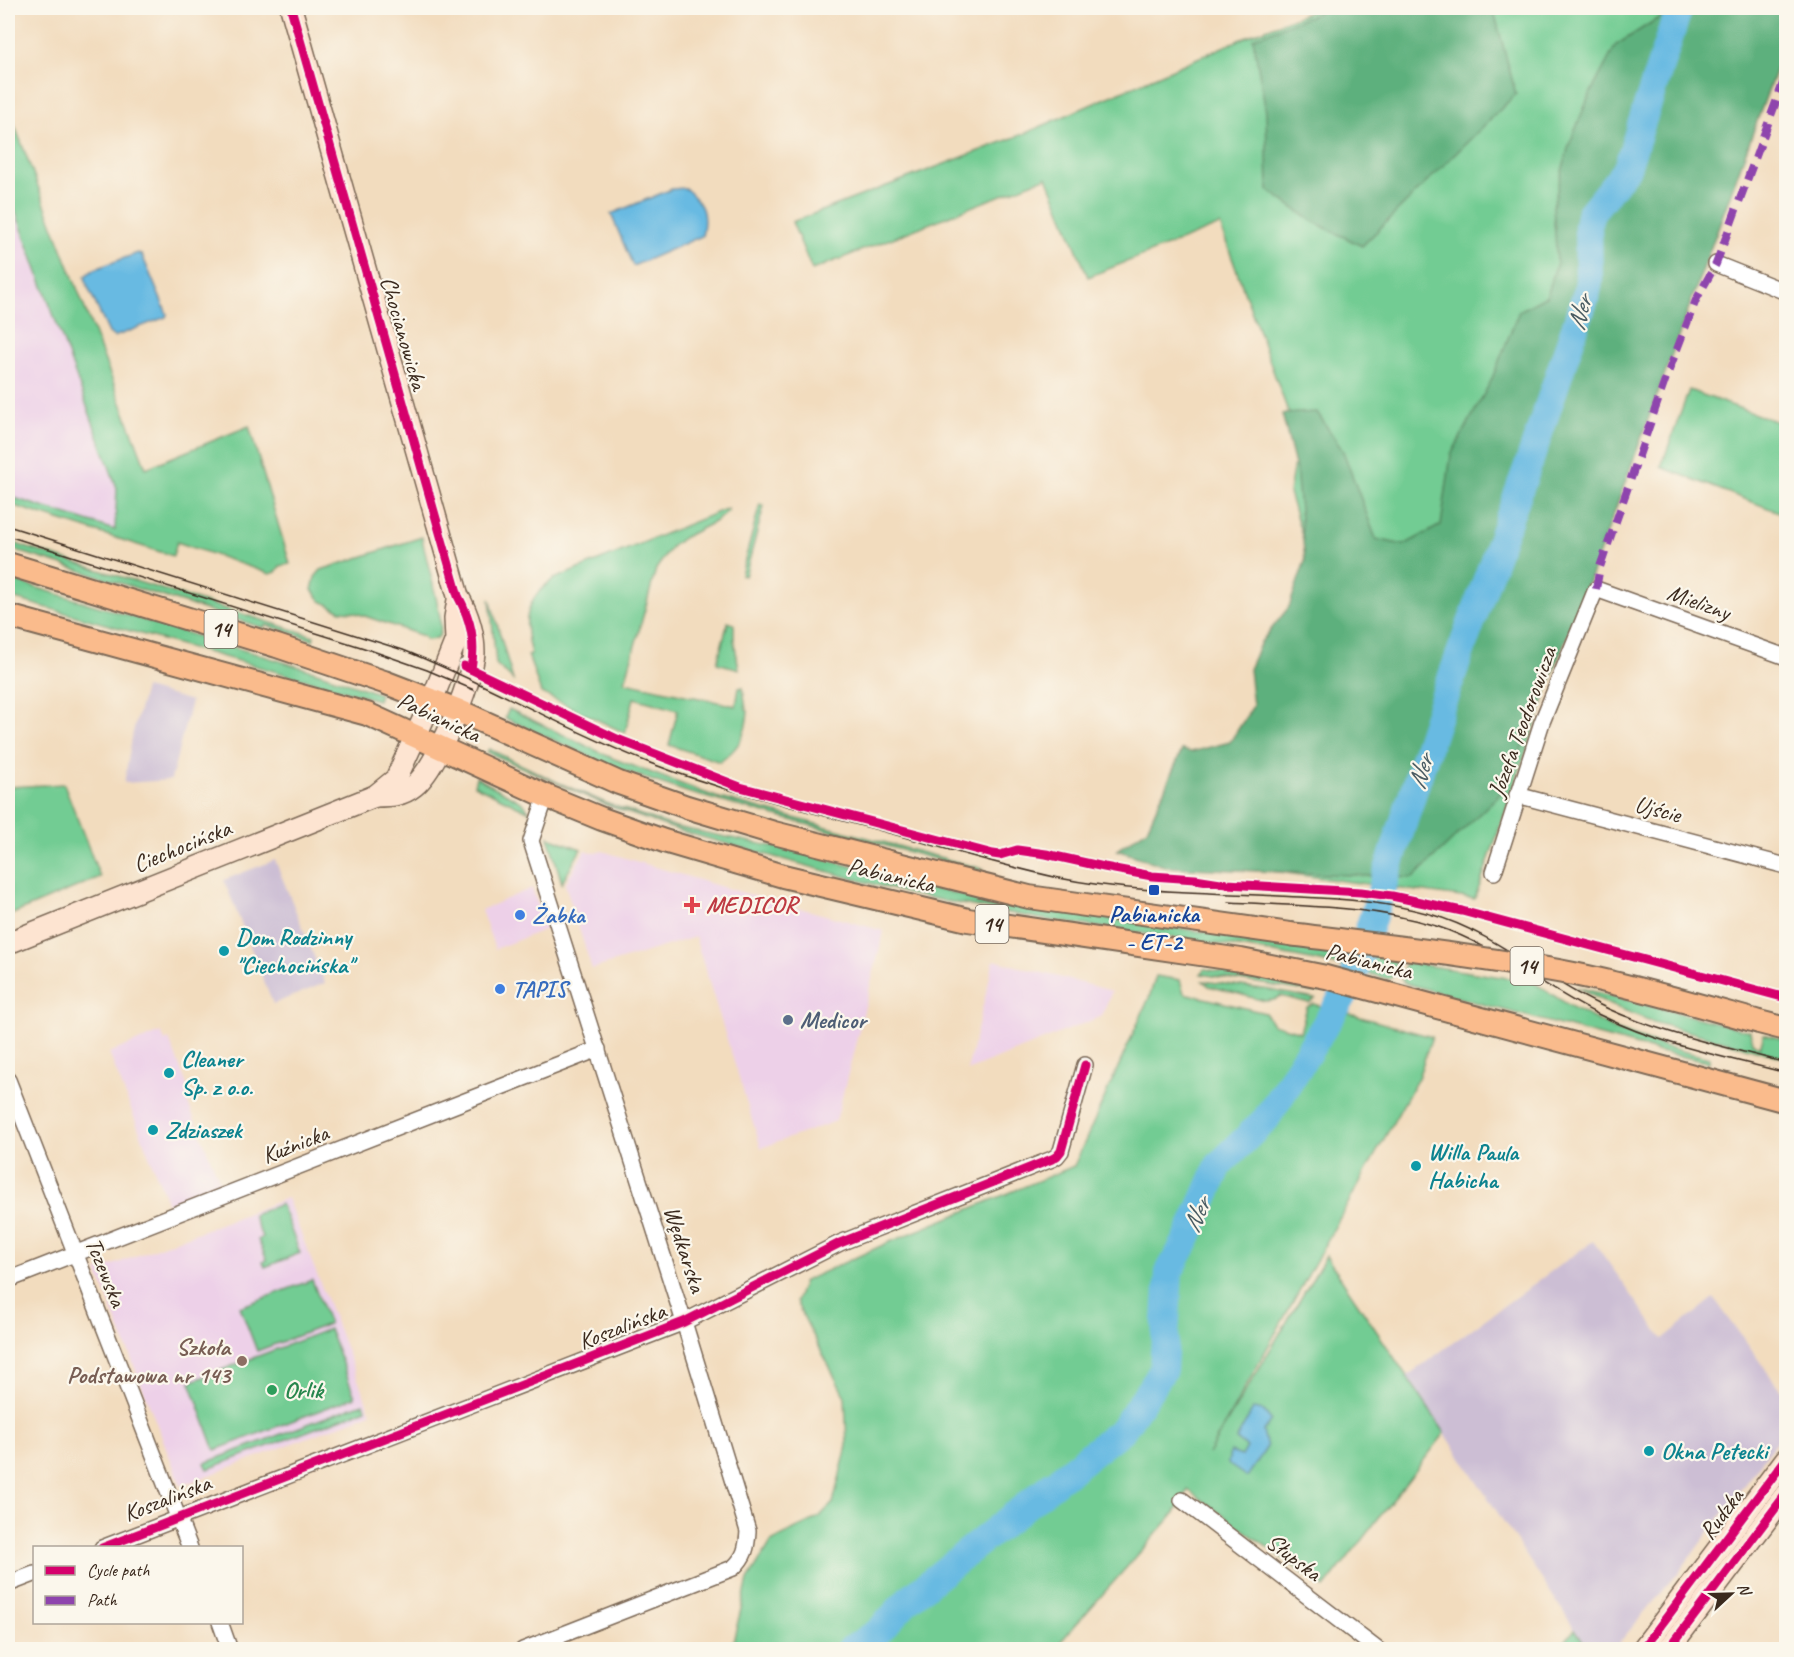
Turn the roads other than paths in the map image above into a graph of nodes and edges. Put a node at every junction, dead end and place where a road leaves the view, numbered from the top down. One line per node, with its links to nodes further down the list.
1 (291, 8): 6 (street, Chocianowicka)
2 (1716, 264): 3 (street)
3 (1786, 291)
4 (8, 564): 9 (main road, Pabianicka / 14)
5 (1596, 589): 8 (street, Mielizny); 13 (street, Józefa Teodorowicza)
6 (458, 596): 9 (street, Chocianowicka); 10 (street, Chocianowicka)
7 (8, 616): 11 (main road, Pabianicka / 14)
8 (1786, 657)
9 (432, 700): 10 (main road, Pabianicka / 14); 11 (street, Chocianowicka)
10 (457, 710): 12 (street, Chocianowicka); 19 (main road, Pabianicka / 14, bridge)
11 (417, 736): 12 (main road, Pabianicka / 14); 14 (street, Ciechocińska)
12 (440, 747): 14 (street, Ciechocińska); 15 (main road, Pabianicka / 14)
13 (1517, 795): 16 (street, Ujście); 17 (street, Józefa Teodorowicza)
14 (375, 796): 18 (street, Ciechocińska)
15 (546, 796): 20 (street, Wędkarska); 23 (main road, Pabianicka / 14)
16 (1786, 866)
17 (1494, 872)
18 (8, 943)
19 (1786, 1029)
20 (598, 1049): 24 (street, Kuźnicka); 26 (street, Wędkarska)
21 (1085, 1065): 26 (street, Koszalińska)
22 (8, 1080): 24 (street, Tczewska)
23 (1786, 1101)
24 (74, 1254): 25 (street, Kuźnicka); 30 (street, Tczewska)
25 (8, 1280)
26 (684, 1322): 30 (street, Koszalińska); 37 (street, Wędkarska)
27 (1786, 1460): 39 (street, Rudzka)
28 (1786, 1494): 40 (street, Rudzka)
29 (1182, 1500): 38 (street, Słupska)
30 (178, 1518): 31 (street, Koszalińska); 32 (street, Tczewska)
31 (107, 1546)
32 (189, 1546)
33 (33, 1574): 34 (street)
34 (8, 1584)
35 (220, 1624): 36 (street)
36 (230, 1650)
37 (523, 1650)
38 (1378, 1650)
39 (1642, 1650)
40 (1668, 1650)

